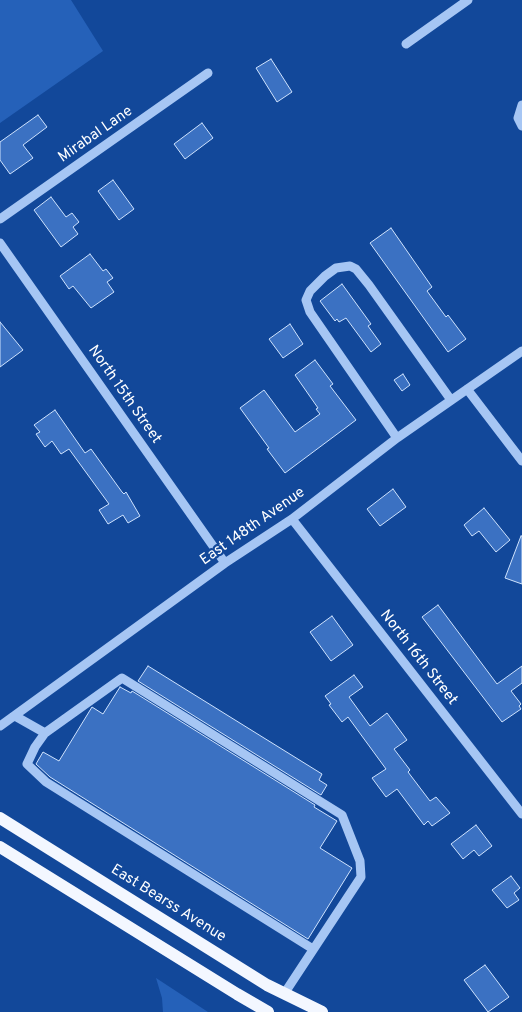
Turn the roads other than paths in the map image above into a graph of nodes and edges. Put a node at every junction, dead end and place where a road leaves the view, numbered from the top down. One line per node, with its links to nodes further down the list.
1 (468, 0): 2 (street)
2 (406, 44)
3 (208, 73): 6 (street, Mirabal Lane)
4 (522, 106): 5 (street)
5 (522, 126)
6 (0, 219)
7 (0, 243): 14 (street, North 15th Street)
8 (522, 351): 9 (street, East 148th Avenue)
9 (467, 389): 10 (street, East 148th Avenue); 12 (street)
10 (451, 400): 11 (street, East 148th Avenue); 11 (street)
11 (397, 438): 13 (street, East 148th Avenue)
12 (522, 461)
13 (292, 518): 14 (street, East 148th Avenue); 18 (street, North 16th Street)
14 (225, 563): 15 (street, East 148th Avenue)
15 (15, 716): 16 (street, East 148th Avenue); 17 (street)
16 (0, 726)
17 (45, 733): 21 (street); 21 (street)
18 (522, 814)
19 (0, 818): 22 (main road, East Bearss Avenue)
20 (0, 847): 23 (main road)
21 (313, 949): 22 (street)
22 (284, 994): 24 (main road, East Bearss Avenue)
23 (268, 1012)
24 (322, 1012)

